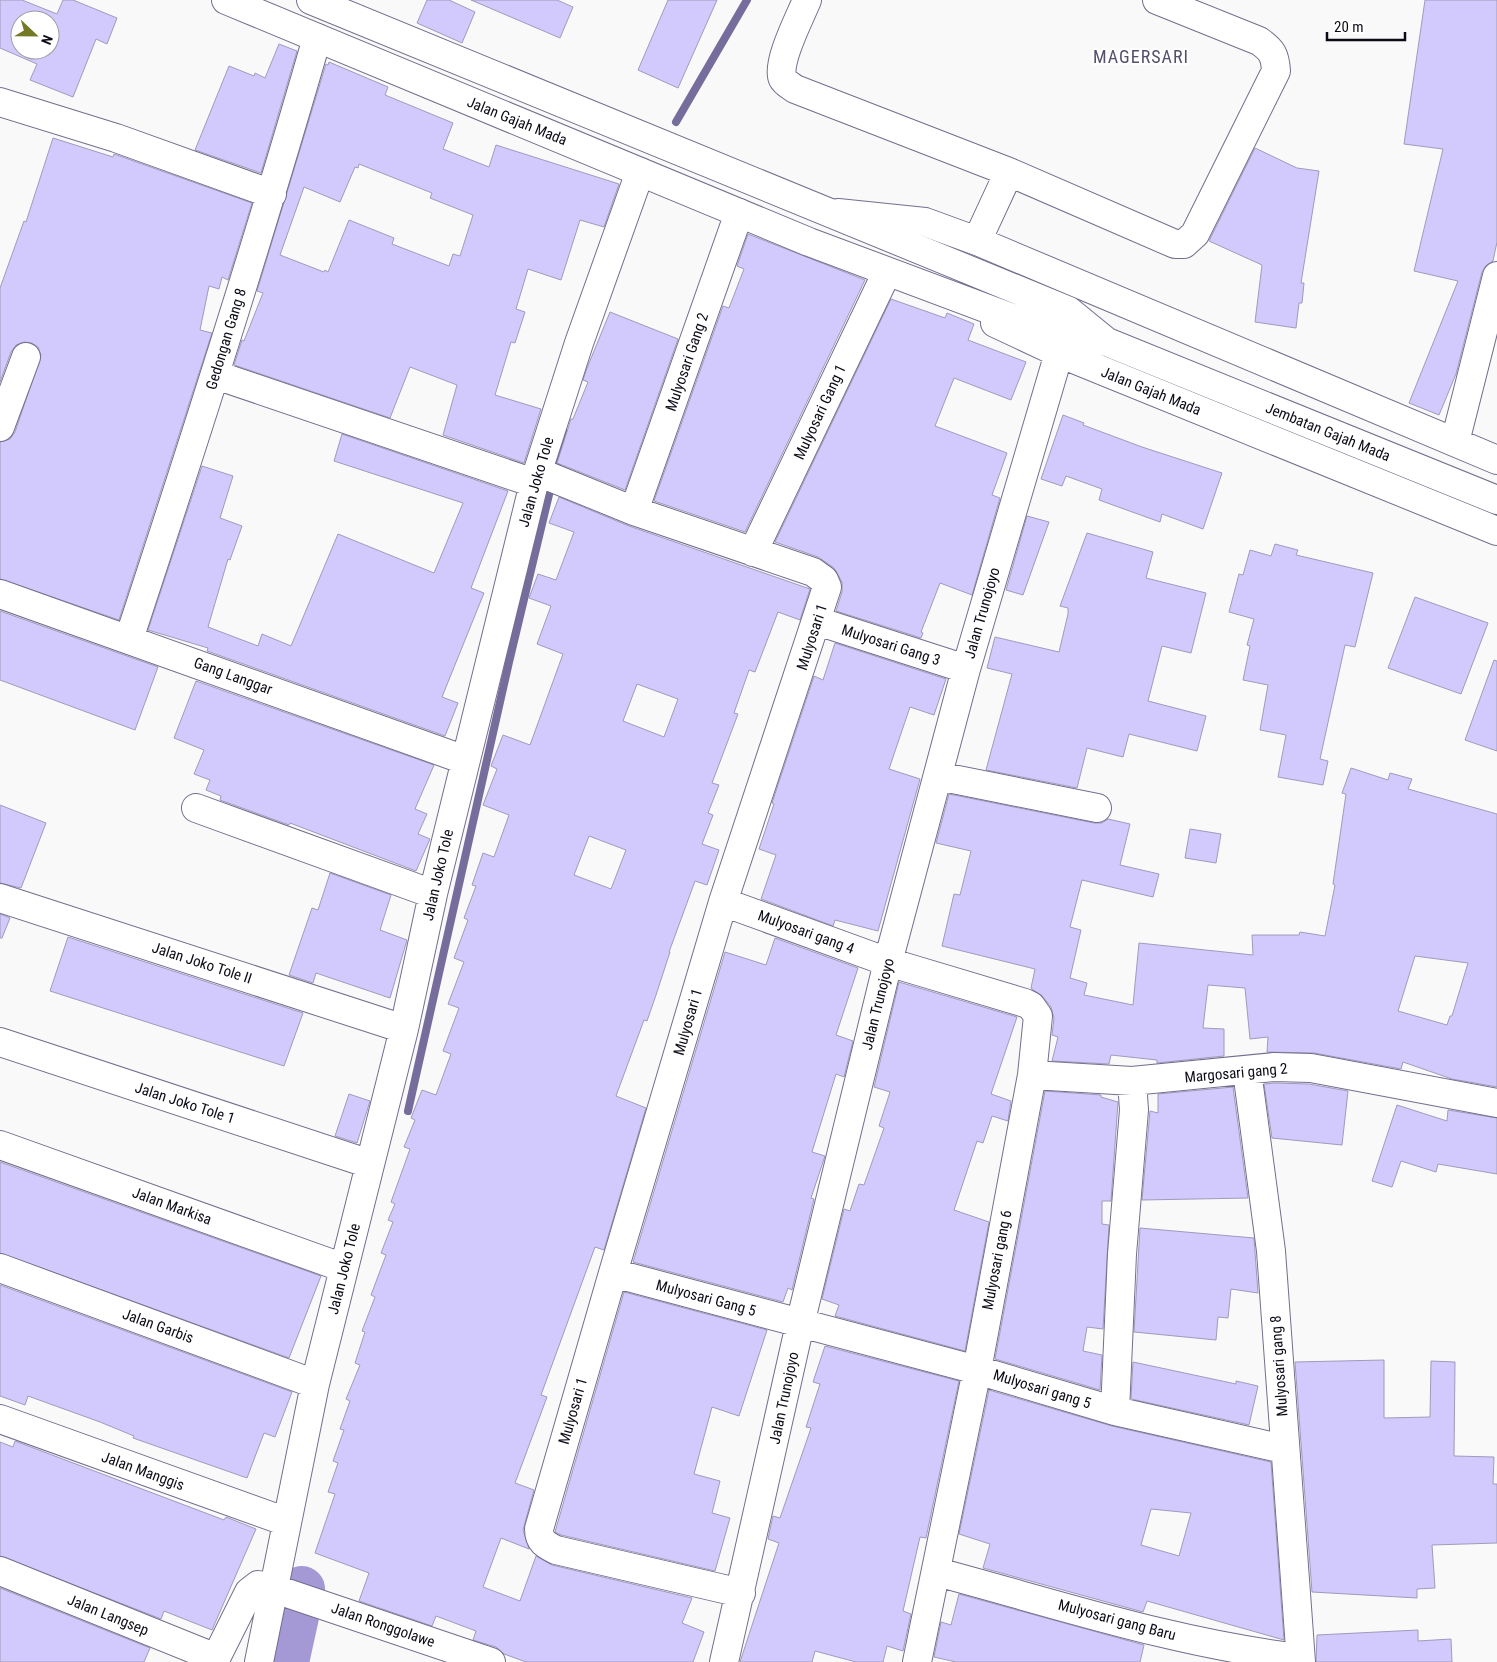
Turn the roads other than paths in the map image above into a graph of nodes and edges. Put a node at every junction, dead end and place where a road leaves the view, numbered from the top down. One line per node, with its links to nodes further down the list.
1 (226, 0): 5 (street, Jalan Gajah Mada)
2 (807, 0): 8 (street)
3 (1157, 0): 8 (street)
4 (322, 2): 10 (street, Jalan Gajah Mada)
5 (317, 38): 7 (street, Jalan Gajah Mada); 9 (street, Gedongan Gang 8)
6 (0, 102): 9 (street)
7 (640, 172): 11 (street, Jalan Gajah Mada); 23 (street, Jalan Joko Tole)
8 (1009, 172): 12 (street)
9 (272, 194): 19 (street, Gedongan Gang 8)
10 (829, 212): 12 (street, Jalan Gajah Mada); 16 (street, Jalan Gajah Mada)
11 (739, 213): 13 (street, Jalan Gajah Mada); 25 (street, Mulyosari Gang 2)
12 (977, 240): 21 (street, Jalan Gajah Mada)
13 (809, 242): 14 (street, Jalan Gajah Mada); 16 (street, Jalan Gajah Mada)
14 (887, 272): 17 (street, Jalan Gajah Mada); 27 (street, Mulyosari Gang 1)
15 (1497, 276): 21 (street)
16 (1107, 342): 24 (street, Jembatan Gajah Mada)
17 (1058, 353): 26 (street, Jalan Gajah Mada); 31 (street, Jalan Trunojoyo)
18 (26, 358): 20 (street)
19 (216, 375): 23 (street, Mulyosari 1); 30 (street, Gedongan Gang 8)
20 (0, 427)
21 (1456, 442): 22 (street, Jalan Gajah Mada)
22 (1497, 460)
23 (545, 478): 25 (street, Mulyosari 1); 32 (street, Jalan Joko Tole)
24 (1497, 500)
25 (634, 511): 27 (street, Mulyosari 1)
26 (1497, 531)
27 (753, 552): 29 (street, Mulyosari 1)
28 (0, 594): 30 (street, Gang Langgar)
29 (817, 622): 31 (street, Mulyosari Gang 3); 38 (street, Mulyosari 1)
30 (129, 639): 32 (street, Gang Langgar)
31 (966, 669): 33 (street, Jalan Trunojoyo)
32 (465, 760): 36 (street, Jalan Joko Tole)
33 (938, 776): 35 (street); 39 (street, Jalan Trunojoyo)
34 (196, 808): 36 (street)
35 (1096, 808)
36 (433, 894): 40 (street, Jalan Joko Tole)
37 (0, 898): 40 (street, Jalan Joko Tole II)
38 (723, 902): 39 (street, Mulyosari gang 4); 50 (street, Mulyosari 1)
39 (888, 962): 43 (street, Mulyosari gang 6); 51 (street, Jalan Trunojoyo)
40 (404, 1029): 47 (street, Jalan Joko Tole)
41 (0, 1042): 47 (street, Jalan Joko Tole 1)
42 (1247, 1071): 44 (street, Margosari gang 2); 45 (street, Margosari gang 2); 56 (street, Mulyosari gang 8)
43 (1032, 1075): 44 (street, Margosari gang 2); 52 (street, Mulyosari gang 6)
44 (1132, 1081): 54 (street)
45 (1497, 1103)
46 (0, 1144): 49 (street, Jalan Markisa)
47 (370, 1164): 49 (street, Jalan Joko Tole)
48 (0, 1268): 53 (street, Jalan Garbis)
49 (344, 1268): 53 (street, Jalan Joko Tole)
50 (613, 1273): 51 (street, Mulyosari Gang 5); 60 (street, Mulyosari 1)
51 (800, 1324): 52 (street, Mulyosari gang 5); 60 (street, Jalan Trunojoyo)
52 (977, 1370): 54 (street, Mulyosari gang 5); 59 (street, Mulyosari gang 6)
53 (315, 1384): 57 (street, Jalan Joko Tole)
54 (1115, 1411): 56 (street, Mulyosari gang 5)
55 (0, 1419): 57 (street, Jalan Manggis)
56 (1284, 1449): 63 (street, Mulyosari gang 8)
57 (287, 1522): 61 (street, Jalan Joko Tole)
58 (0, 1571): 62 (street, Jalan Langsep)
59 (937, 1572): 63 (street, Mulyosari gang Baru); 67 (street, Mulyosari gang 6)
60 (741, 1592): 66 (street, Jalan Trunojoyo)
61 (291, 1594): 62 (street); 64 (street, Jalan Joko Tole); 65 (street, Jalan Ronggolawe)
62 (215, 1660)
63 (1300, 1660)
64 (259, 1662)
65 (491, 1662)
66 (724, 1662)
67 (918, 1662)

